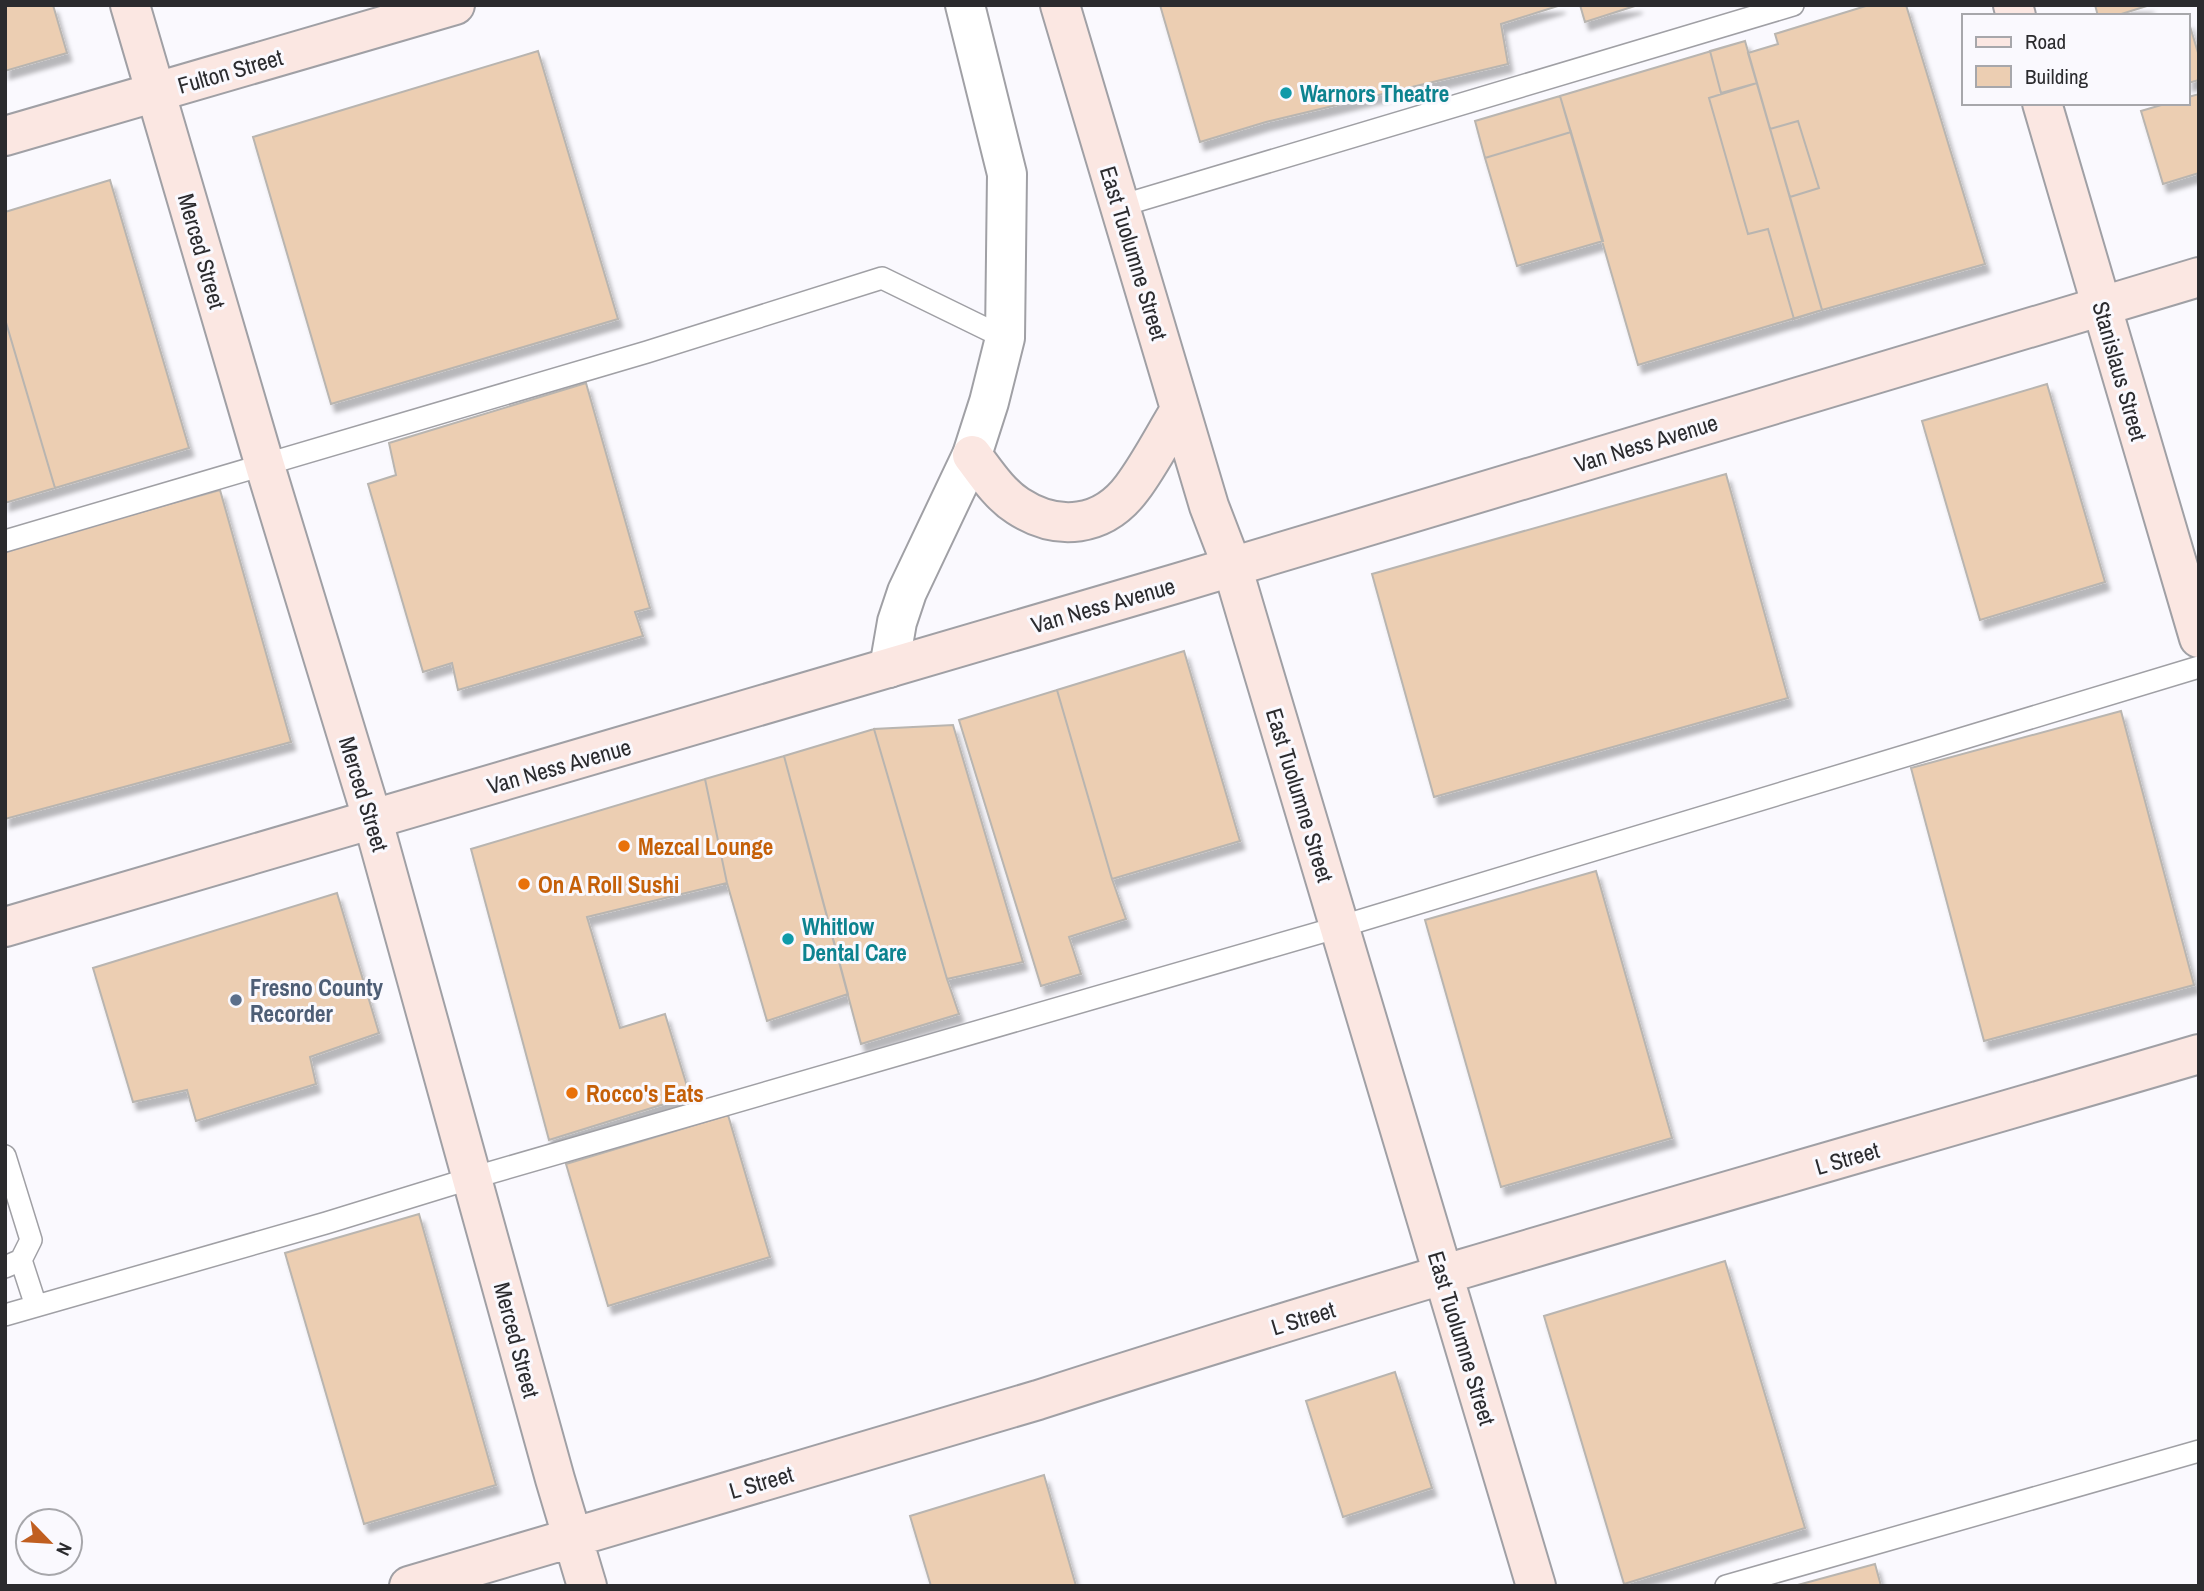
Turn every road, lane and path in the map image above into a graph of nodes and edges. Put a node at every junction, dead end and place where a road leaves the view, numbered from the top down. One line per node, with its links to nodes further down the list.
1 (130, 5): 6 (main road, Merced Street)
2 (455, 5): 6 (main road, Fulton Street)
3 (965, 5): 12 (street)
4 (1060, 5): 9 (main road, East Tuolumne Street)
5 (1793, 5): 9 (lane)
6 (155, 93): 8 (main road, Fulton Street); 15 (main road, Merced Street)
7 (2043, 105): 11 (main road, Stanislaus Street)
8 (5, 136)
9 (1120, 206): 13 (main road, East Tuolumne Street)
10 (2199, 277): 11 (main road, Van Ness Avenue)
11 (2102, 306): 17 (main road, Van Ness Avenue); 18 (main road, Stanislaus Street)
12 (1006, 338): 14 (street); 15 (lane)
13 (1180, 410): 14 (main road); 17 (main road, East Tuolumne Street)
14 (971, 455): 20 (street)
15 (265, 466): 16 (lane); 21 (main road, Merced Street)
16 (5, 541)
17 (1232, 566): 20 (main road, Van Ness Avenue); 23 (main road, East Tuolumne Street)
18 (2199, 638)
19 (2199, 667): 23 (lane)
20 (889, 668): 21 (main road, Van Ness Avenue)
21 (373, 821): 22 (main road, Van Ness Avenue); 26 (main road, Merced Street)
22 (5, 927)
23 (1339, 927): 26 (lane); 28 (main road, East Tuolumne Street)
24 (2199, 1054): 28 (main road, L Street)
25 (5, 1156): 27 (lane)
26 (472, 1178): 29 (lane); 32 (main road, Merced Street)
27 (13, 1263): 29 (lane)
28 (1443, 1276): 32 (main road, L Street); 35 (main road, East Tuolumne Street)
29 (36, 1306): 30 (lane)
30 (5, 1315)
31 (2199, 1451): 36 (lane)
32 (572, 1538): 33 (main road, L Street); 34 (main road, Merced Street)
33 (409, 1586)
34 (587, 1586)
35 (1536, 1586)
36 (1726, 1586)

